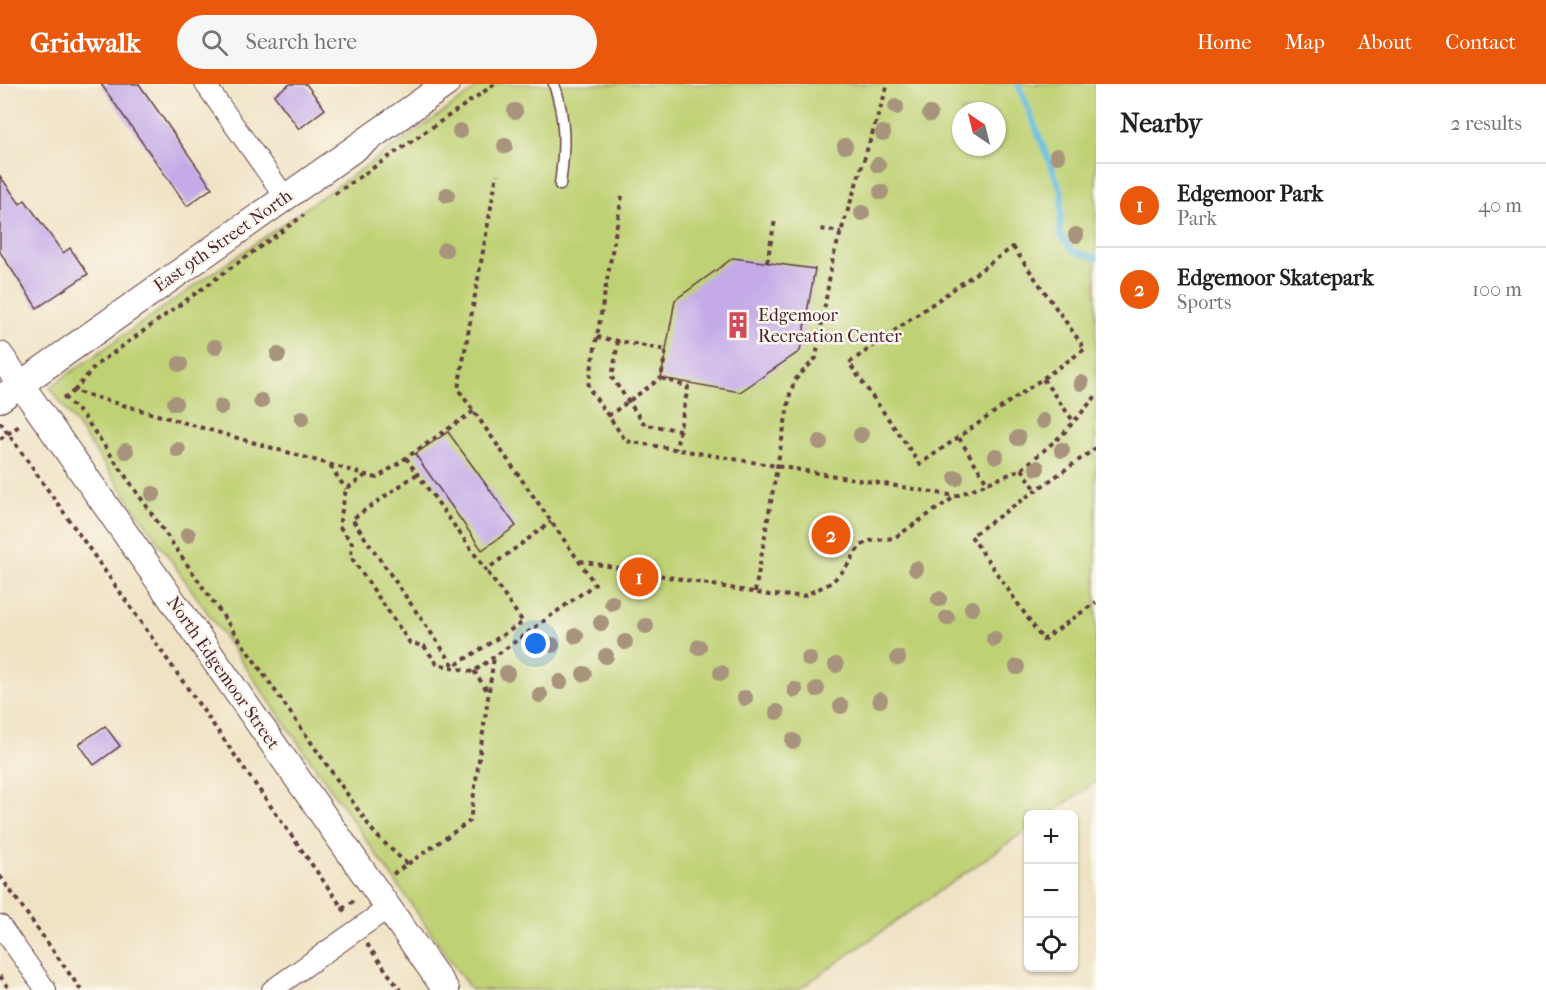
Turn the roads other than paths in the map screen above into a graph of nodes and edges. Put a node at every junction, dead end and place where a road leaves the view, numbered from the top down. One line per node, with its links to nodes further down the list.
1 (205, 84): 5 (street)
2 (446, 84): 5 (street, East 9th Street North)
3 (554, 84): 4 (lane)
4 (560, 184)
5 (285, 198): 7 (street, East 9th Street North)
6 (0, 356): 7 (street, North Edgemoor Street)
7 (10, 392): 8 (street, North Edgemoor Street)
8 (388, 908): 11 (street); 12 (street, North Edgemoor Street)
9 (0, 925): 10 (street)
10 (45, 990)
11 (272, 990)
12 (446, 990)

